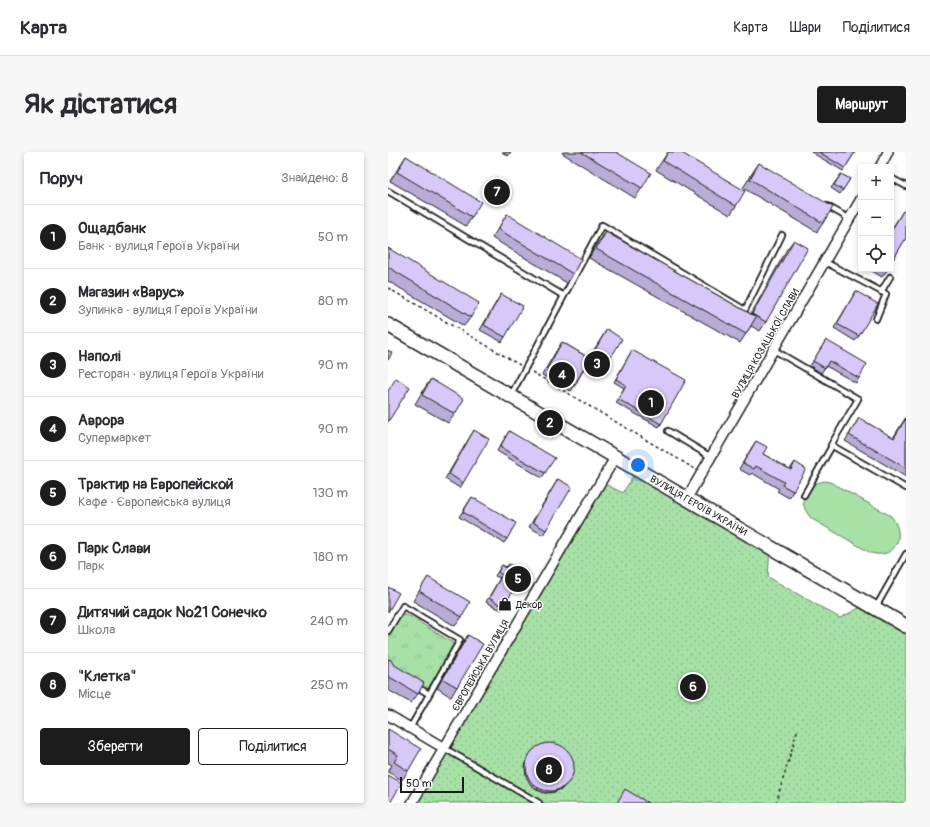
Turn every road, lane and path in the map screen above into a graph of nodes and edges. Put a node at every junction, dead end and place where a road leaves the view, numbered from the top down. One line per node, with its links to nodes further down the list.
1 (888, 152): 2 (street)
2 (882, 164)
3 (894, 180): 4 (lane)
4 (906, 186)
5 (388, 191): 14 (lane)
6 (860, 200): 8 (street, ВУЛИЦЯ КОЗАЦЬКОЇ СЛАВИ)
7 (823, 203): 8 (lane)
8 (850, 219): 10 (street, ВУЛИЦЯ КОЗАЦЬКОЇ СЛАВИ)
9 (782, 235): 14 (lane)
10 (825, 262): 13 (lane); 17 (street, ВУЛИЦЯ КОЗАЦЬКОЇ СЛАВИ)
11 (890, 277): 13 (lane)
12 (388, 288): 18 (path)
13 (881, 292): 15 (lane)
14 (564, 296): 20 (lane)
15 (876, 320)
16 (388, 324): 20 (street, ВУЛИЦЯ ГЕРОЇВ УКРАЇНИ)
17 (774, 350): 21 (lane); 24 (street, ВУЛИЦЯ КОЗАЦЬКОЇ СЛАВИ)
18 (525, 368)
19 (532, 372): 25 (path)
20 (511, 395): 23 (street, ВУЛИЦЯ ГЕРОЇВ УКРАЇНИ)
21 (858, 399): 26 (lane); 27 (lane)
22 (668, 431): 24 (lane)
23 (616, 456): 28 (street, ВУЛИЦЯ ГЕРОЇВ УКРАЇНИ); 38 (street, ЄВРОПЕЙСЬКА ВУЛИЦЯ)
24 (711, 457): 25 (street, ВУЛИЦЯ КОЗАЦЬКОЇ СЛАВИ)
25 (702, 473): 28 (street, ВУЛИЦЯ КОЗАЦЬКОЇ СЛАВИ)
26 (906, 488)
27 (804, 495)
28 (687, 498): 30 (street, ВУЛИЦЯ ГЕРОЇВ УКРАЇНИ)
29 (906, 554): 30 (lane)
30 (875, 608): 31 (street, ВУЛИЦЯ ГЕРОЇВ УКРАЇНИ)
31 (906, 626)
32 (388, 631): 34 (lane)
33 (416, 686): 34 (lane)
34 (429, 694): 36 (lane)
35 (388, 716): 36 (street)
36 (410, 728): 38 (street)
37 (798, 728): 41 (path)
38 (444, 748): 39 (street, ЄВРОПЕЙСЬКА ВУЛИЦЯ); 40 (lane)
39 (412, 803)
40 (539, 803)
41 (776, 803)

